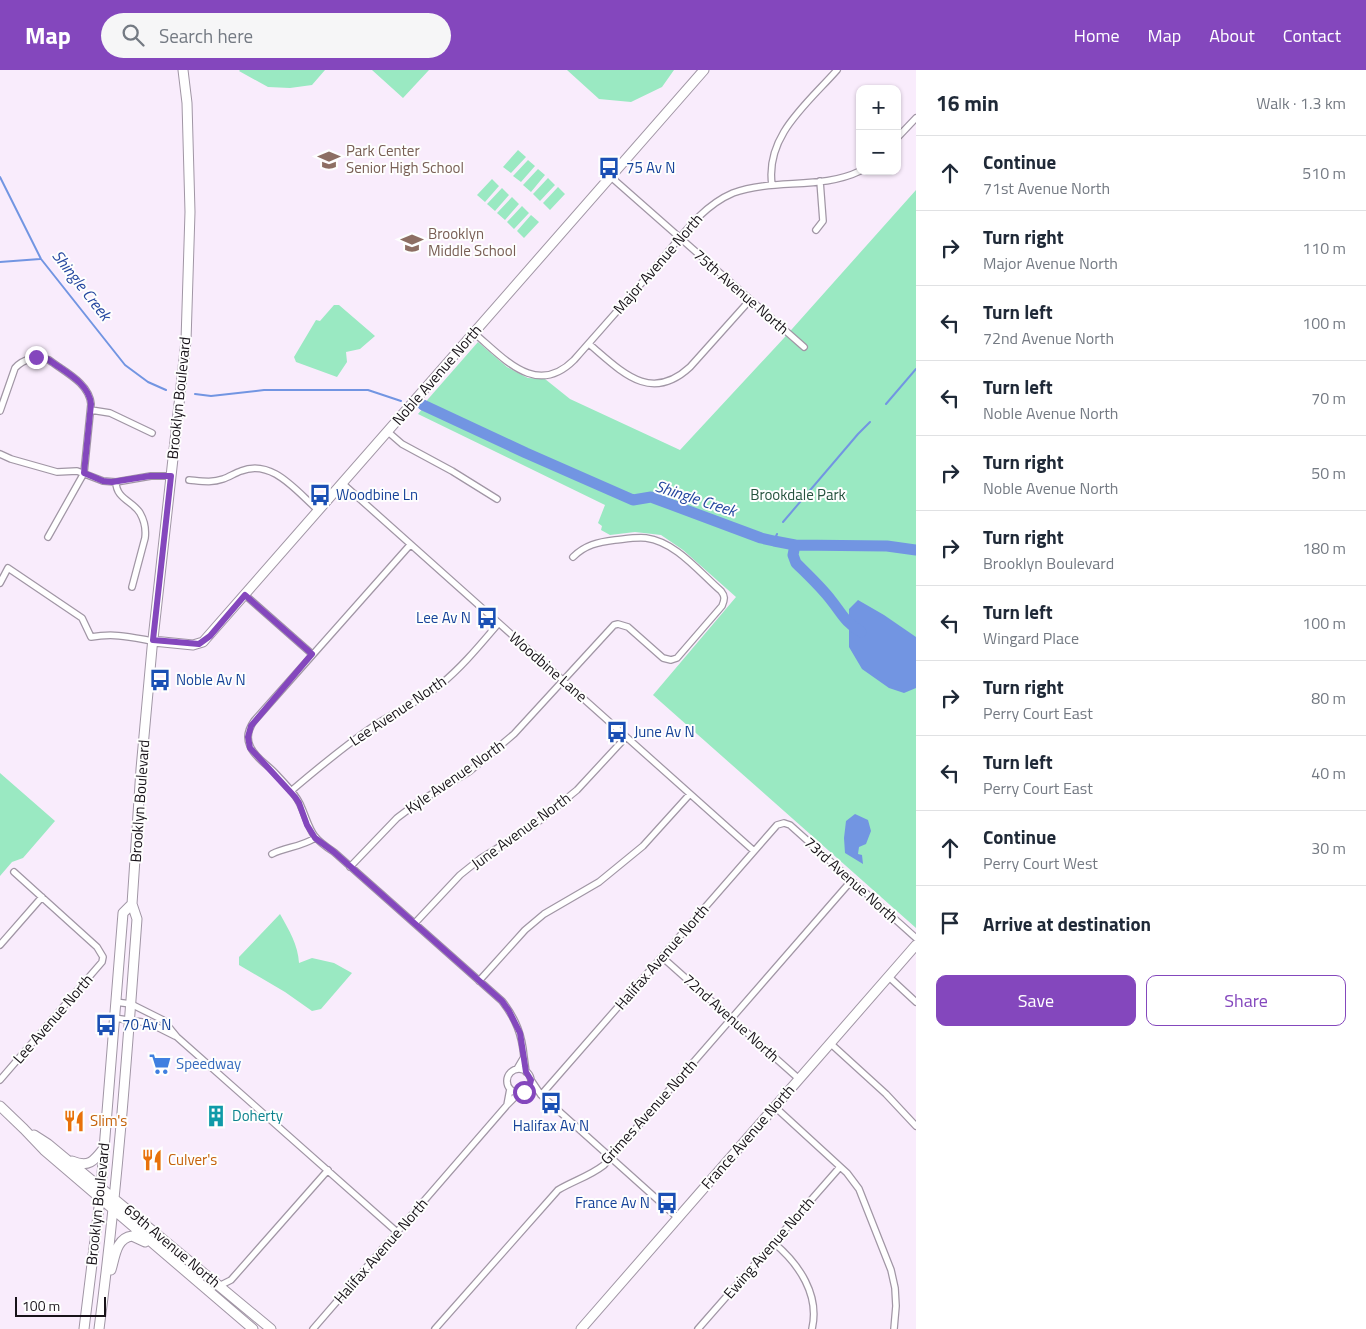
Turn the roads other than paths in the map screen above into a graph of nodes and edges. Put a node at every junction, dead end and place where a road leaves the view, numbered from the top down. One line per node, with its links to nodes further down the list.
1 (183, 70): 22 (street, Brooklyn Boulevard)
2 (704, 70): 7 (street, Noble Avenue North)
3 (837, 70): 9 (street)
4 (916, 118): 5 (street)
5 (901, 134)
6 (856, 172): 8 (street)
7 (611, 177): 11 (street, 75th Avenue North); 13 (street, Noble Avenue North)
8 (820, 181): 9 (street); 10 (street)
9 (772, 185): 11 (street, Major Avenue North)
10 (816, 230)
11 (681, 238): 12 (street, 75th Avenue North); 14 (street, Major Avenue North)
12 (750, 300): 14 (street); 15 (street, 75th Avenue North)
13 (474, 333): 14 (street, Major Avenue North); 18 (street, Noble Avenue North)
14 (589, 344)
15 (804, 347)
16 (91, 410): 17 (street); 19 (street); 21 (street)
17 (0, 412)
18 (387, 431): 25 (street, Noble Avenue North); 26 (street)
19 (152, 433)
20 (0, 454): 21 (street)
21 (84, 473): 24 (street); 28 (street)
22 (171, 476): 24 (street); 35 (street, Brooklyn Boulevard)
23 (189, 480): 27 (street)
24 (116, 482): 32 (street)
25 (342, 483): 27 (street, Noble Avenue North); 29 (street, Woodbine Lane)
26 (498, 499)
27 (318, 510): 33 (street, Noble Avenue North)
28 (48, 537)
29 (410, 545): 34 (street, Woodbine Lane); 36 (street)
30 (573, 557): 37 (street, Kyle Avenue North)
31 (0, 582): 35 (street)
32 (132, 587)
33 (245, 595): 35 (street, Noble Avenue North); 36 (street)
34 (498, 624): 37 (street, Woodbine Lane); 39 (street, Lee Avenue North)
35 (153, 640): 49 (street, Brooklyn Boulevard)
36 (312, 654): 39 (street)
37 (563, 680): 38 (street, Woodbine Lane); 45 (street, Kyle Avenue North)
38 (626, 737): 40 (street, Woodbine Lane); 50 (street, June Avenue North)
39 (290, 791): 42 (street)
40 (690, 794): 43 (street, Woodbine Lane); 56 (street)
41 (784, 823): 43 (street, Halifax Avenue North); 47 (street, 73rd Avenue North)
42 (315, 838): 44 (street); 45 (street)
43 (754, 851): 54 (street, Halifax Avenue North)
44 (272, 854)
45 (350, 867): 50 (street)
46 (14, 872): 48 (street)
47 (852, 880): 51 (street, 73rd Avenue North); 62 (street, Grimes Avenue North)
48 (42, 897): 52 (street); 69 (street, Lee Avenue North)
49 (132, 904): 57 (street, Brooklyn Boulevard); 59 (street, Brooklyn Boulevard)
50 (415, 923): 56 (street)
51 (916, 938)
52 (0, 945)
53 (916, 945): 55 (street, France Avenue North)
54 (662, 957): 62 (street, 72nd Avenue North); 74 (street, Halifax Avenue North)
55 (889, 977): 58 (street); 64 (street, France Avenue North)
56 (479, 981): 65 (street)
57 (115, 1002): 59 (street); 60 (street, Brooklyn Boulevard)
58 (916, 1002)
59 (131, 1004): 61 (street, Brooklyn Boulevard); 63 (street)
60 (114, 1018): 61 (street); 80 (street, Brooklyn Boulevard)
61 (130, 1019): 63 (street); 86 (street, Brooklyn Boulevard)
62 (731, 1020): 68 (street, 72nd Avenue North); 81 (street, Grimes Avenue North)
63 (177, 1037): 84 (street)
64 (830, 1043): 68 (street, France Avenue North); 78 (street)
65 (524, 1057): 66 (street); 67 (street)
66 (517, 1070): 67 (street); 71 (street)
67 (526, 1072): 70 (street)
68 (799, 1079): 77 (street, France Avenue North)
69 (0, 1080)
70 (531, 1080): 72 (street); 74 (street)
71 (510, 1089): 73 (street); 75 (street)
72 (527, 1090): 73 (street); 74 (street)
73 (519, 1093): 75 (street, Halifax Avenue North)
74 (541, 1095): 81 (street)
75 (508, 1105): 90 (street, Halifax Avenue North)
76 (0, 1106): 79 (street, 69th Avenue North)
77 (775, 1107): 83 (street); 89 (street, France Avenue North)
78 (916, 1126)
79 (24, 1129): 82 (street, 69th Avenue North); 87 (street, 69th Avenue North)
80 (104, 1148): 82 (street); 85 (street, Brooklyn Boulevard)
81 (610, 1157): 89 (street); 100 (street, Grimes Avenue North)
82 (65, 1158): 85 (street, 69th Avenue North)
83 (840, 1167): 91 (street, Ewing Avenue North); 104 (street)
84 (328, 1170): 90 (street); 93 (street)
85 (100, 1187): 86 (street, 69th Avenue North); 87 (street, Brooklyn Boulevard)
86 (114, 1198): 88 (street, Brooklyn Boulevard); 93 (street, 69th Avenue North)
87 (100, 1199): 88 (street, 69th Avenue North); 95 (street, Brooklyn Boulevard)
88 (113, 1210): 92 (street, 69th Avenue North); 94 (street, Brooklyn Boulevard)
89 (678, 1218): 101 (street, France Avenue North)
90 (397, 1232): 99 (street, Halifax Avenue North)
91 (774, 1243): 102 (street, Ewing Avenue North); 103 (street)
92 (162, 1253): 94 (street); 97 (street, 69th Avenue North)
93 (219, 1286): 98 (street, 69th Avenue North)
94 (104, 1292): 96 (street, Brooklyn Boulevard)
95 (84, 1329)
96 (99, 1329)
97 (252, 1329)
98 (272, 1329)
99 (313, 1329)
100 (435, 1329)
101 (580, 1329)
102 (698, 1329)
103 (812, 1329)
104 (894, 1329)

